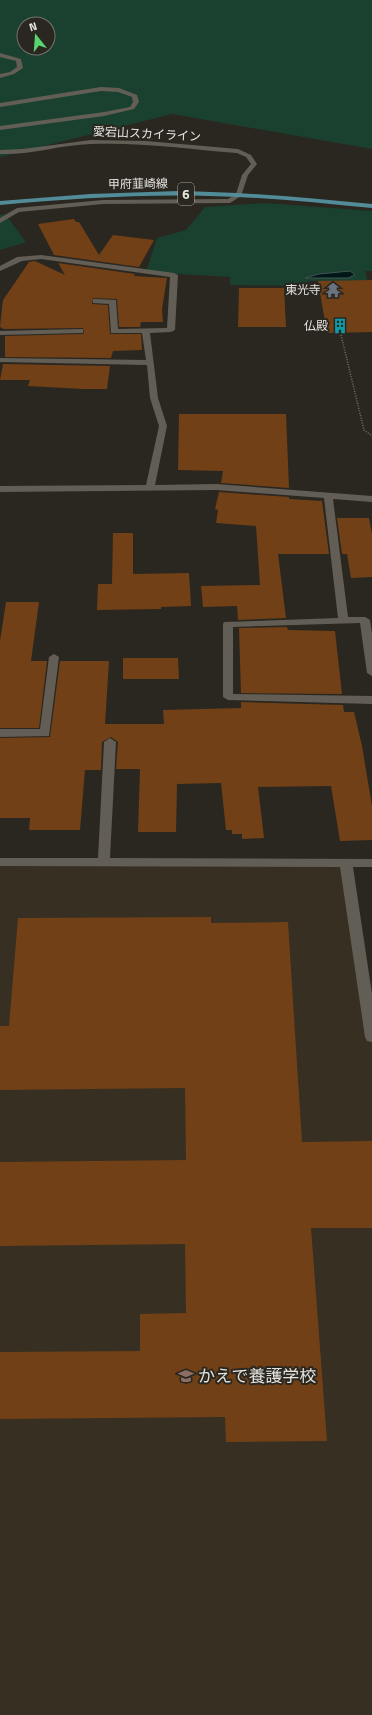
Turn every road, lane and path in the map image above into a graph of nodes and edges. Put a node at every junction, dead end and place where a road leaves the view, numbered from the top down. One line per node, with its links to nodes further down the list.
1 (0, 55): 2 (street)
2 (0, 76)
3 (0, 105): 4 (street, 愛宕山スカイライン)
4 (0, 128)
5 (0, 152): 6 (street, 愛宕山スカイライン)
6 (239, 195): 7 (main road, 甲府韮崎線 / 6); 8 (main road, 甲府韮崎線 / 6); 9 (street)
7 (0, 203)
8 (372, 206)
9 (0, 221)
10 (0, 269): 13 (street)
11 (96, 301): 13 (street)
12 (80, 331): 14 (street)
13 (146, 331): 17 (street)
14 (0, 333)
15 (341, 335): 18 (path)
16 (0, 360): 17 (street)
17 (151, 363): 19 (street)
18 (372, 436)
19 (150, 487): 20 (street); 21 (street)
20 (0, 488)
21 (328, 496): 22 (street); 23 (street)
22 (372, 499)
23 (343, 621): 25 (street); 26 (street)
24 (54, 657): 27 (street)
25 (372, 673)
26 (372, 700)
27 (0, 733)
28 (110, 742): 30 (street)
29 (0, 862): 30 (street)
30 (104, 862): 31 (street)
31 (346, 864): 32 (street); 33 (street)
32 (372, 864)
33 (372, 1037)

